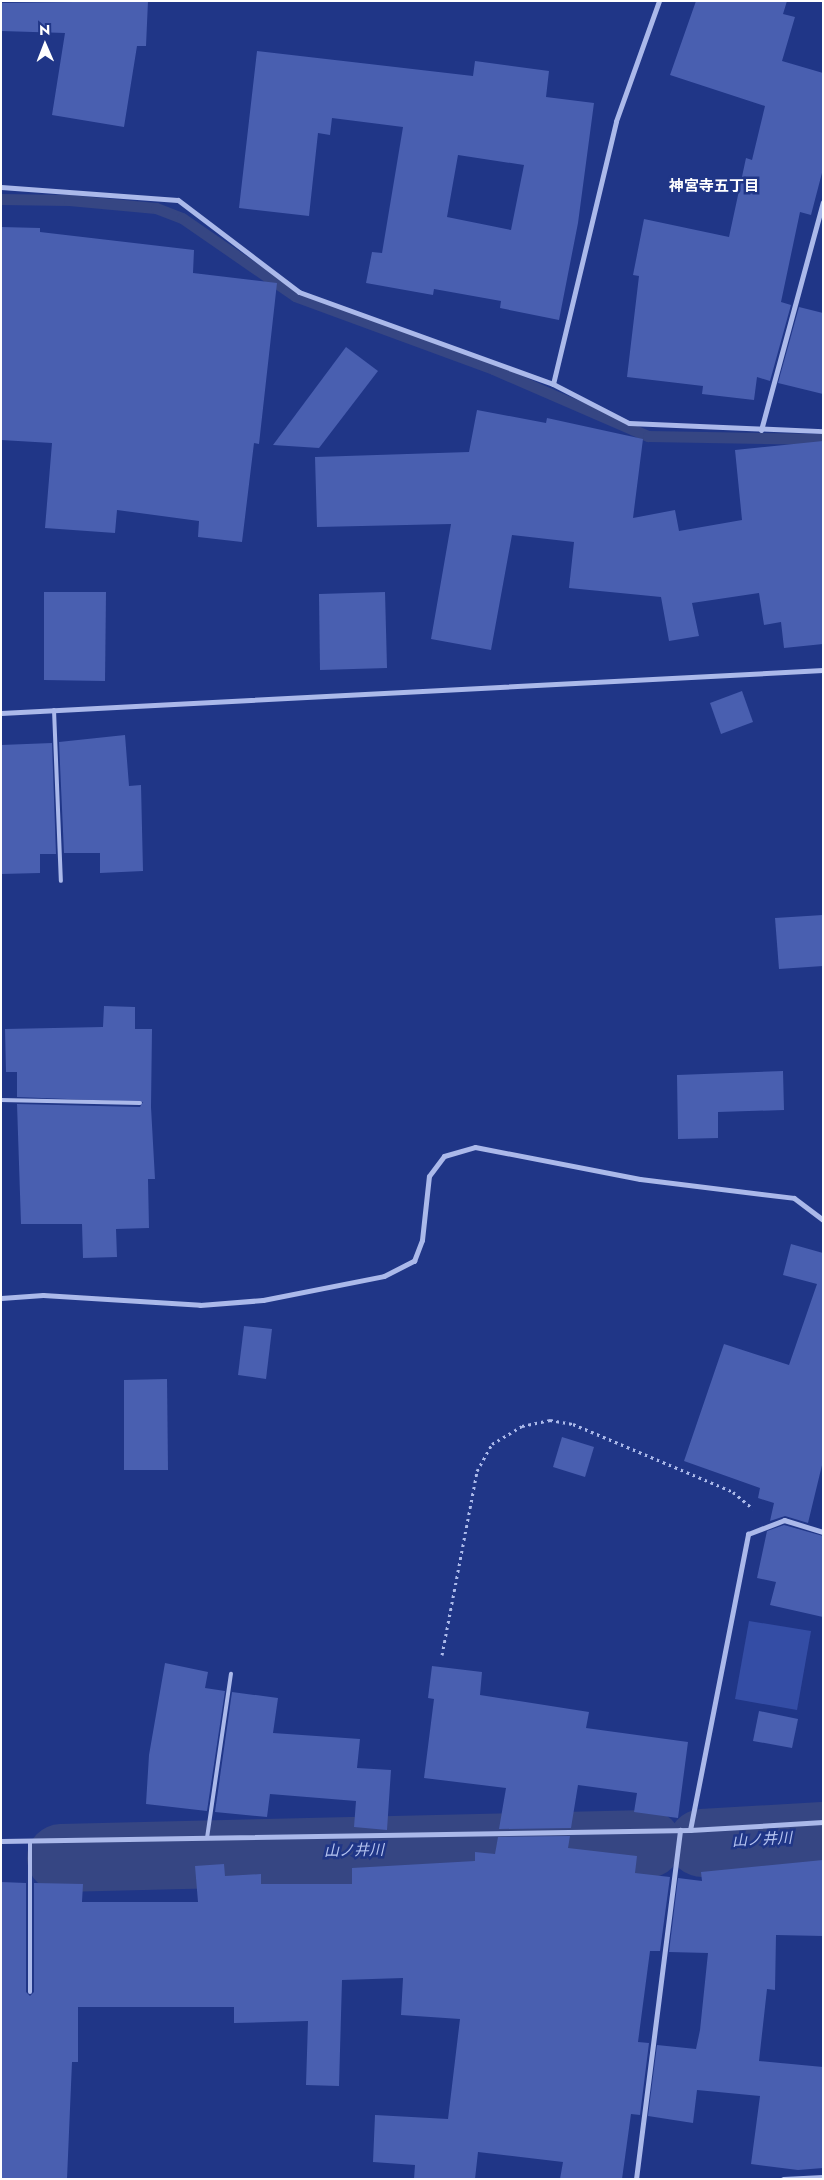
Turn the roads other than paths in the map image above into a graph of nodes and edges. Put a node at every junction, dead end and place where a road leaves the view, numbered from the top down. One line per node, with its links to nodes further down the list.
1 (659, 1): 4 (street)
2 (1, 187): 4 (street)
3 (823, 202): 5 (street)
4 (553, 384): 5 (street)
5 (761, 430): 6 (street)
6 (823, 431)
7 (823, 670): 8 (street)
8 (54, 710): 9 (street); 10 (lane)
9 (1, 713)
10 (61, 881)
11 (1, 1100): 12 (lane)
12 (140, 1102)
13 (823, 1220): 14 (street)
14 (1, 1298)
15 (823, 1532): 19 (street)
16 (231, 1674): 20 (lane)
17 (823, 1822): 19 (street)
18 (680, 1830): 19 (street); 20 (street); 25 (street)
19 (690, 1830)
20 (207, 1838): 21 (street)
21 (30, 1841): 22 (street); 23 (lane)
22 (1, 1842)
23 (30, 1992)
24 (823, 2177): 26 (street)
25 (636, 2179)
26 (783, 2179)

